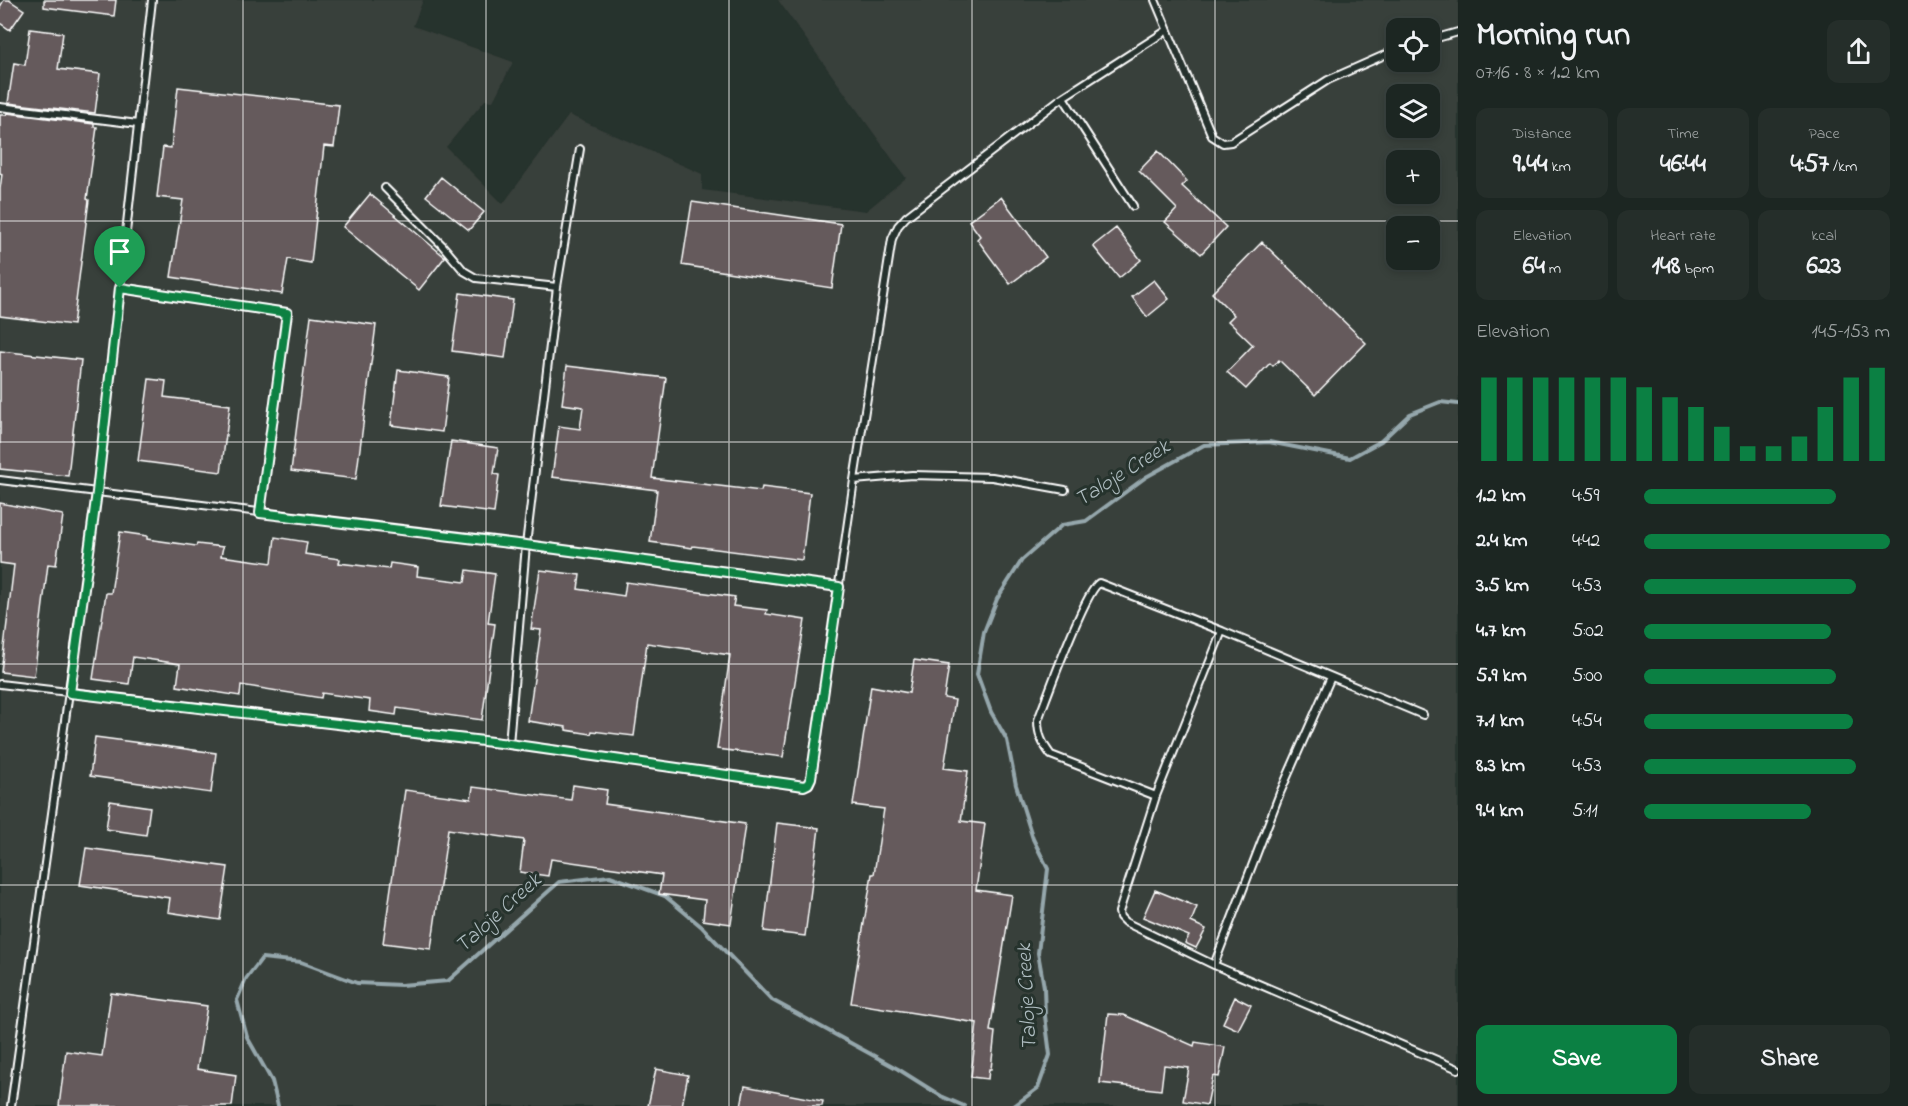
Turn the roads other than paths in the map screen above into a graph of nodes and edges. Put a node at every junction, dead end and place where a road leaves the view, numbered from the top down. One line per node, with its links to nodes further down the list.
1 (152, 0): 9 (lane)
2 (1155, 0): 3 (lane)
3 (1166, 31): 6 (lane); 7 (lane)
4 (1458, 32): 5 (lane)
5 (1440, 37)
6 (1386, 54)
7 (1063, 97): 12 (lane); 16 (lane)
8 (0, 107): 9 (lane)
9 (138, 124): 14 (lane)
10 (580, 149): 13 (lane)
11 (385, 188): 13 (lane)
12 (1132, 206)
13 (557, 287): 20 (lane)
14 (120, 288): 18 (lane); 19 (lane)
15 (0, 480): 18 (lane)
16 (854, 480): 17 (lane); 21 (lane)
17 (1065, 490)
18 (97, 492): 19 (lane); 25 (lane)
19 (260, 513): 20 (lane)
20 (526, 545): 21 (lane); 27 (lane)
21 (839, 587): 27 (lane)
22 (1222, 631): 23 (lane); 28 (lane); 28 (lane)
23 (1331, 676): 26 (lane); 29 (lane)
24 (0, 684): 25 (lane)
25 (70, 693): 27 (lane); 31 (lane)
26 (1423, 715)
27 (509, 744)
28 (1156, 796): 29 (lane)
29 (1214, 965): 30 (lane)
30 (1458, 1069)
31 (11, 1106)

